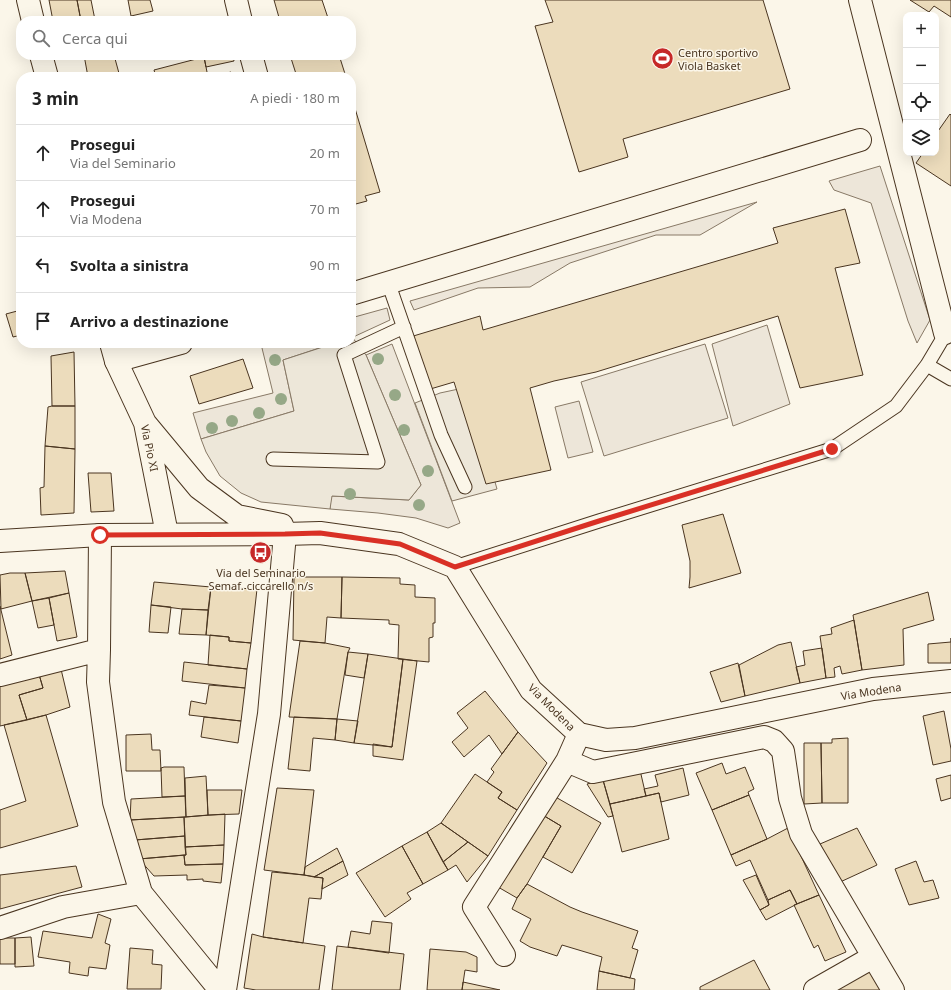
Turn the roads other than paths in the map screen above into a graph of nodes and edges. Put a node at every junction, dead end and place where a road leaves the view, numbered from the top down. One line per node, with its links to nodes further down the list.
1 (28, 0): 4 (street)
2 (236, 0): 5 (street)
3 (860, 0): 14 (street)
4 (32, 16)
5 (240, 16)
6 (43, 60): 8 (street)
7 (252, 60): 9 (street)
8 (46, 72)
9 (256, 72)
10 (860, 140): 11 (street)
11 (388, 282): 12 (street); 13 (lane)
12 (356, 292)
13 (404, 327): 20 (lane); 21 (lane)
14 (948, 329): 17 (lane)
15 (144, 348): 16 (street)
16 (114, 352): 19 (street, Via Pio XI)
17 (927, 365): 18 (lane); 27 (lane)
18 (951, 379)
19 (145, 423): 22 (street); 23 (street, Via Pio XI)
20 (273, 459)
21 (465, 487)
22 (320, 533): 24 (street); 27 (street)
23 (167, 534): 24 (street); 25 (street)
24 (285, 534): 38 (street)
25 (100, 535): 26 (street); 28 (street)
26 (0, 541)
27 (455, 567): 31 (street, Via Modena)
28 (99, 650): 29 (street); 33 (street)
29 (0, 675)
30 (951, 681): 31 (street, Via Modena)
31 (579, 734): 32 (street)
32 (567, 761): 35 (street); 36 (street)
33 (141, 893): 34 (street); 37 (street)
34 (0, 928)
35 (504, 955)
36 (873, 957): 39 (street); 40 (street)
37 (220, 990)
38 (224, 990)
39 (815, 990)
40 (893, 990)

